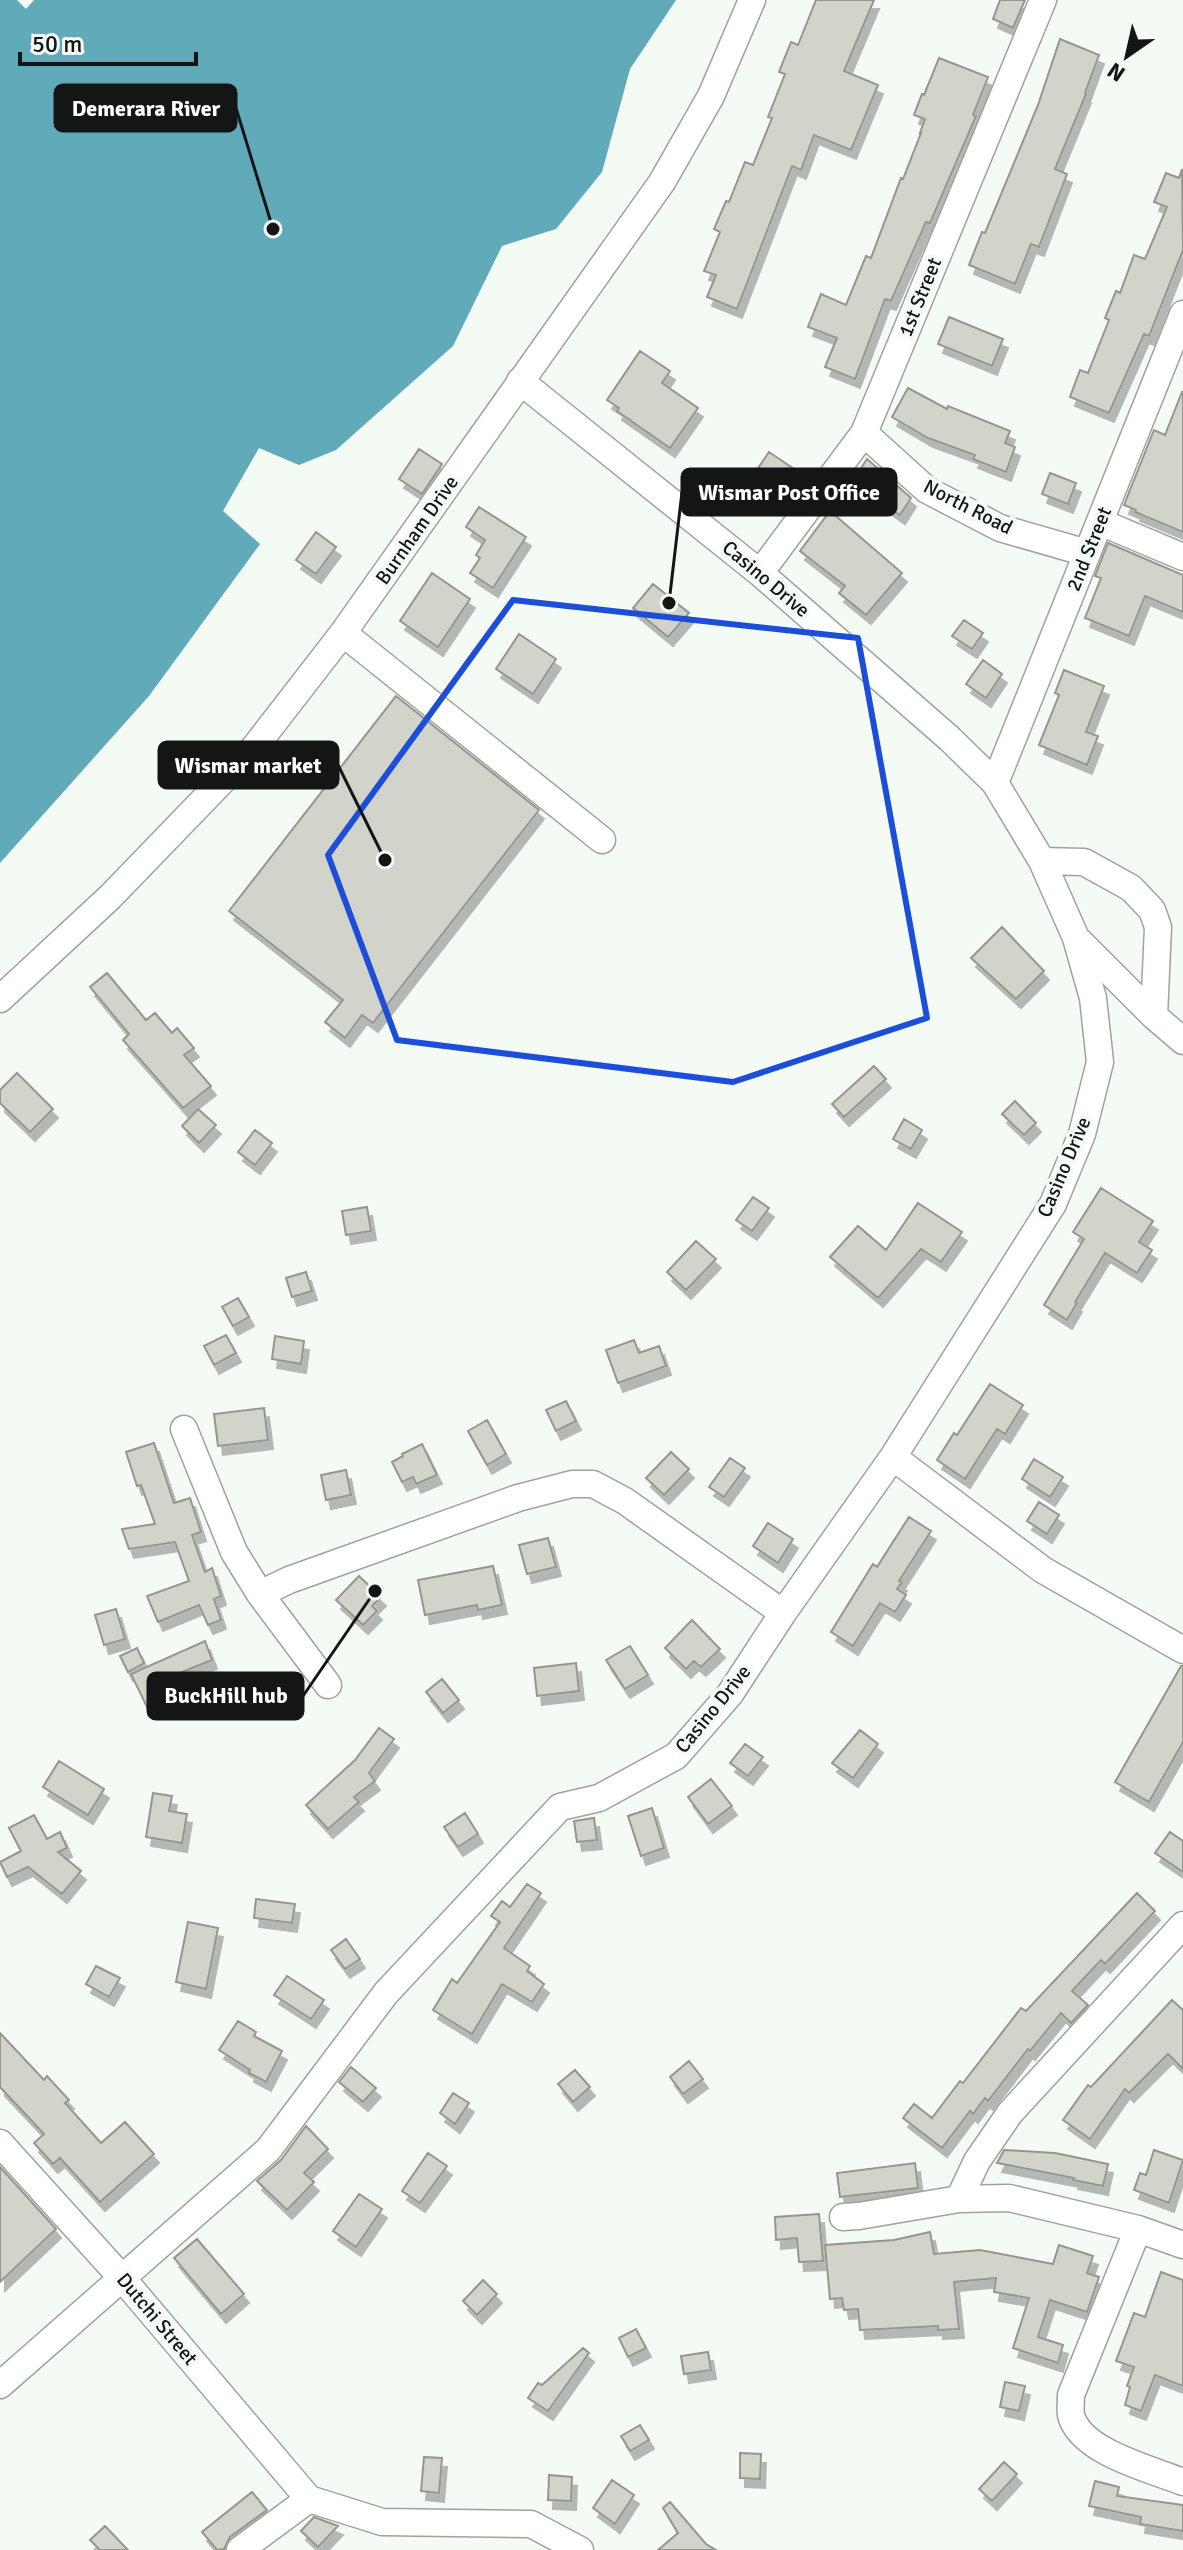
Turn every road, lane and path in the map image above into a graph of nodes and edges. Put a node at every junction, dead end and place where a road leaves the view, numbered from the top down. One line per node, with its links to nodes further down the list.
1 (752, 0): 4 (street, Burnham Drive)
2 (1043, 0): 5 (street, 1st Street)
3 (1183, 314): 6 (street, 2nd Street)
4 (520, 381): 9 (street, Casino Drive); 10 (street, Burnham Drive)
5 (864, 433): 7 (street, North Road); 9 (street, 1st Street)
6 (1100, 522): 7 (street, 2nd Street); 8 (street)
7 (1087, 553): 11 (street, 2nd Street)
8 (1183, 557)
9 (760, 573): 11 (street, Casino Drive)
10 (343, 633): 12 (street); 15 (street, Burnham Drive)
11 (995, 783): 13 (street, Casino Drive)
12 (602, 840)
13 (1042, 861): 14 (street, Casino Drive); 16 (street)
14 (1076, 938): 16 (street); 19 (street, Casino Drive)
15 (0, 999)
16 (1154, 1016): 17 (street)
17 (1183, 1041)
18 (184, 1429): 20 (street)
19 (893, 1457): 21 (street, Casino Drive); 22 (street)
20 (260, 1594): 21 (street); 23 (street)
21 (783, 1613): 30 (street, Casino Drive)
22 (1183, 1650)
23 (328, 1685)
24 (1183, 1925): 26 (street)
25 (0, 2143): 30 (street, Dutchi Street)
26 (959, 2199): 27 (street); 28 (street)
27 (843, 2217)
28 (1138, 2229): 29 (street); 32 (street)
29 (1183, 2245)
30 (122, 2278): 31 (street, Casino Drive); 33 (street, Dutchi Street)
31 (0, 2385)
32 (1183, 2482)
33 (309, 2499): 34 (street); 35 (street)
34 (240, 2550)
35 (580, 2550)

